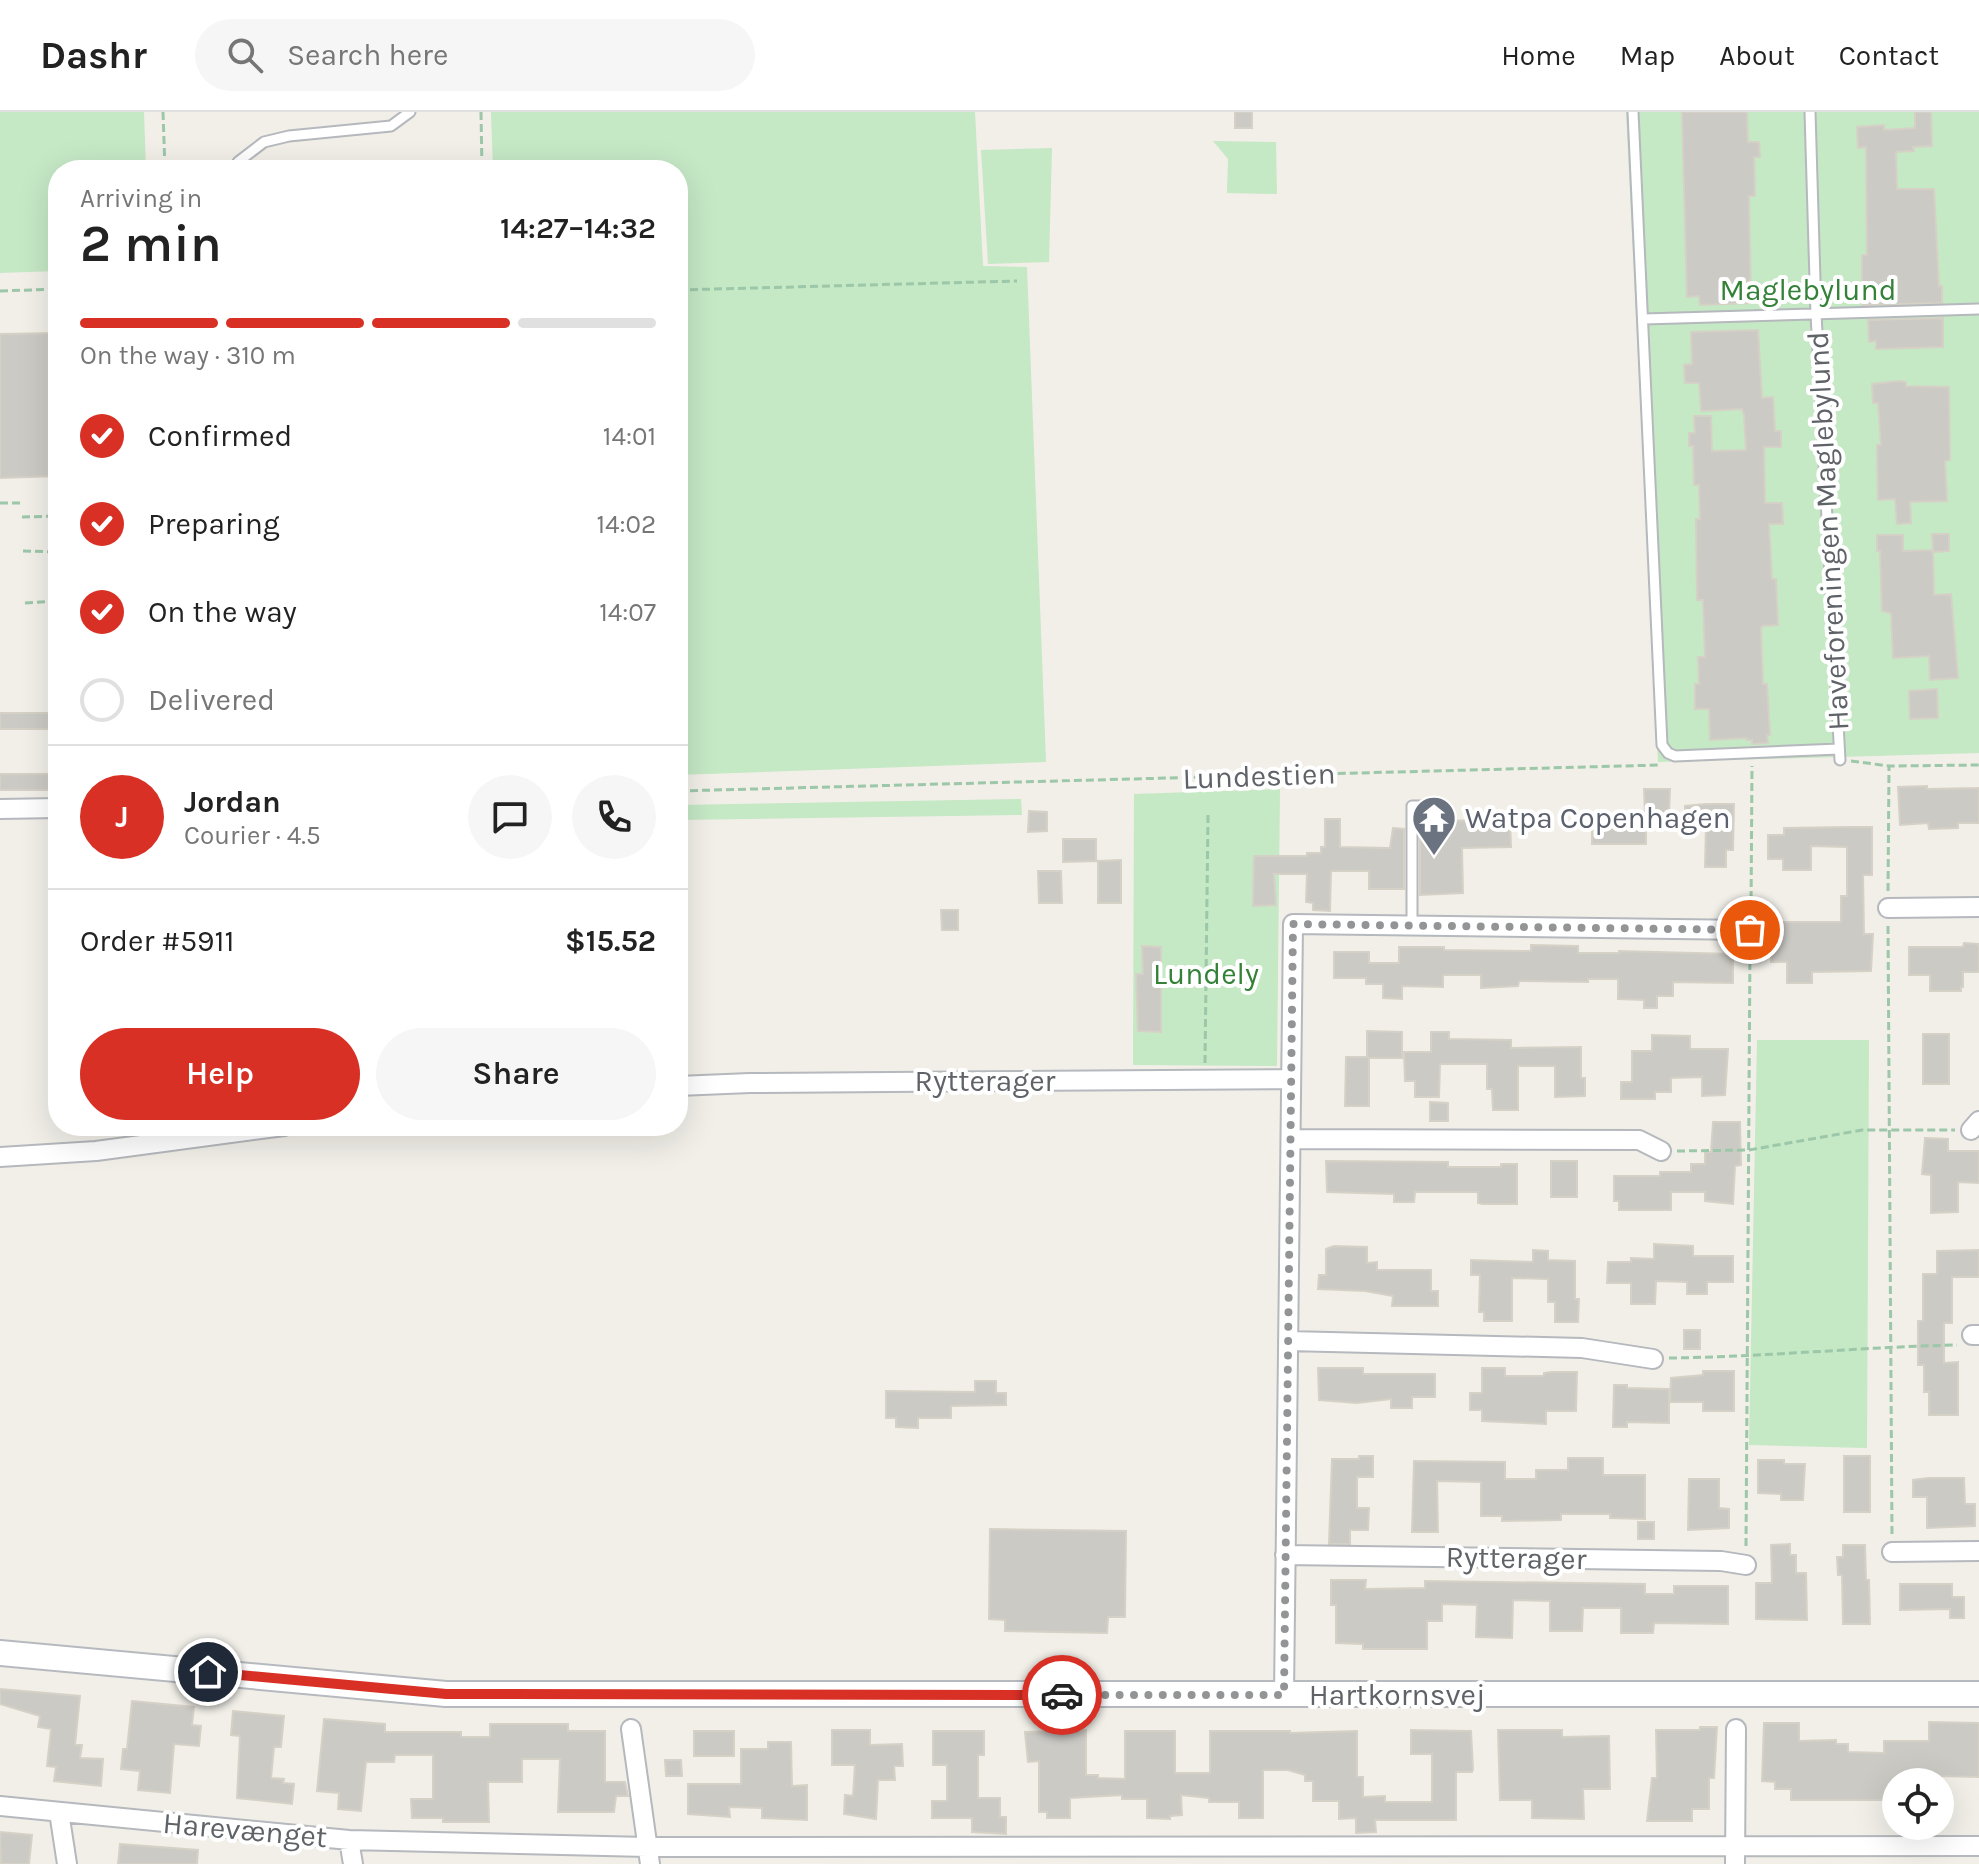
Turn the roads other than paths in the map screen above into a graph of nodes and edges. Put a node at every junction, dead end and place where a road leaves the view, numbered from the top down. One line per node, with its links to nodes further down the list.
1 (410, 112): 4 (lane)
2 (1633, 112): 7 (lane, Haveforeningen Maglebylund)
3 (1810, 112): 6 (lane, Haveforeningen Maglebylund)
4 (241, 160)
5 (1979, 309): 6 (lane, Haveforeningen Maglebylund)
6 (1816, 314): 7 (lane, Haveforeningen Maglebylund); 7 (lane, Haveforeningen Maglebylund)
7 (1644, 319)
8 (1423, 806): 13 (lane)
9 (48, 808): 10 (street)
10 (0, 809)
11 (1979, 907): 12 (street)
12 (1888, 908)
13 (1412, 926): 14 (street); 15 (street)
14 (1750, 930)
15 (1291, 1079): 16 (street, Rytterager); 18 (street)
16 (688, 1086)
17 (209, 1136): 20 (street)
18 (1291, 1139): 19 (street); 21 (street)
19 (1661, 1151)
20 (0, 1157)
21 (1288, 1341): 22 (street); 25 (street)
22 (1653, 1359)
23 (1979, 1551): 24 (street)
24 (1892, 1552)
25 (1285, 1555): 26 (street, Rytterager); 29 (street)
26 (1746, 1565)
27 (0, 1653): 29 (street, Hartkornsvej)
28 (1979, 1694): 29 (street, Hartkornsvej)
29 (1284, 1695)
30 (631, 1729): 40 (street)
31 (1736, 1729): 39 (street)
32 (0, 1806): 33 (street, Harevænget)
33 (59, 1812): 34 (street, Harevænget); 41 (street)
34 (349, 1840): 40 (street, Harevænget); 42 (street)
35 (1979, 1846): 39 (street, Harevænget)
36 (976, 1855): 37 (street, Harevænget); 40 (street, Harevænget)
37 (1265, 1855): 38 (street, Harevænget)
38 (1500, 1855): 39 (street, Harevænget)
39 (1736, 1855)
40 (648, 1856)
41 (67, 1864)
42 (353, 1864)

